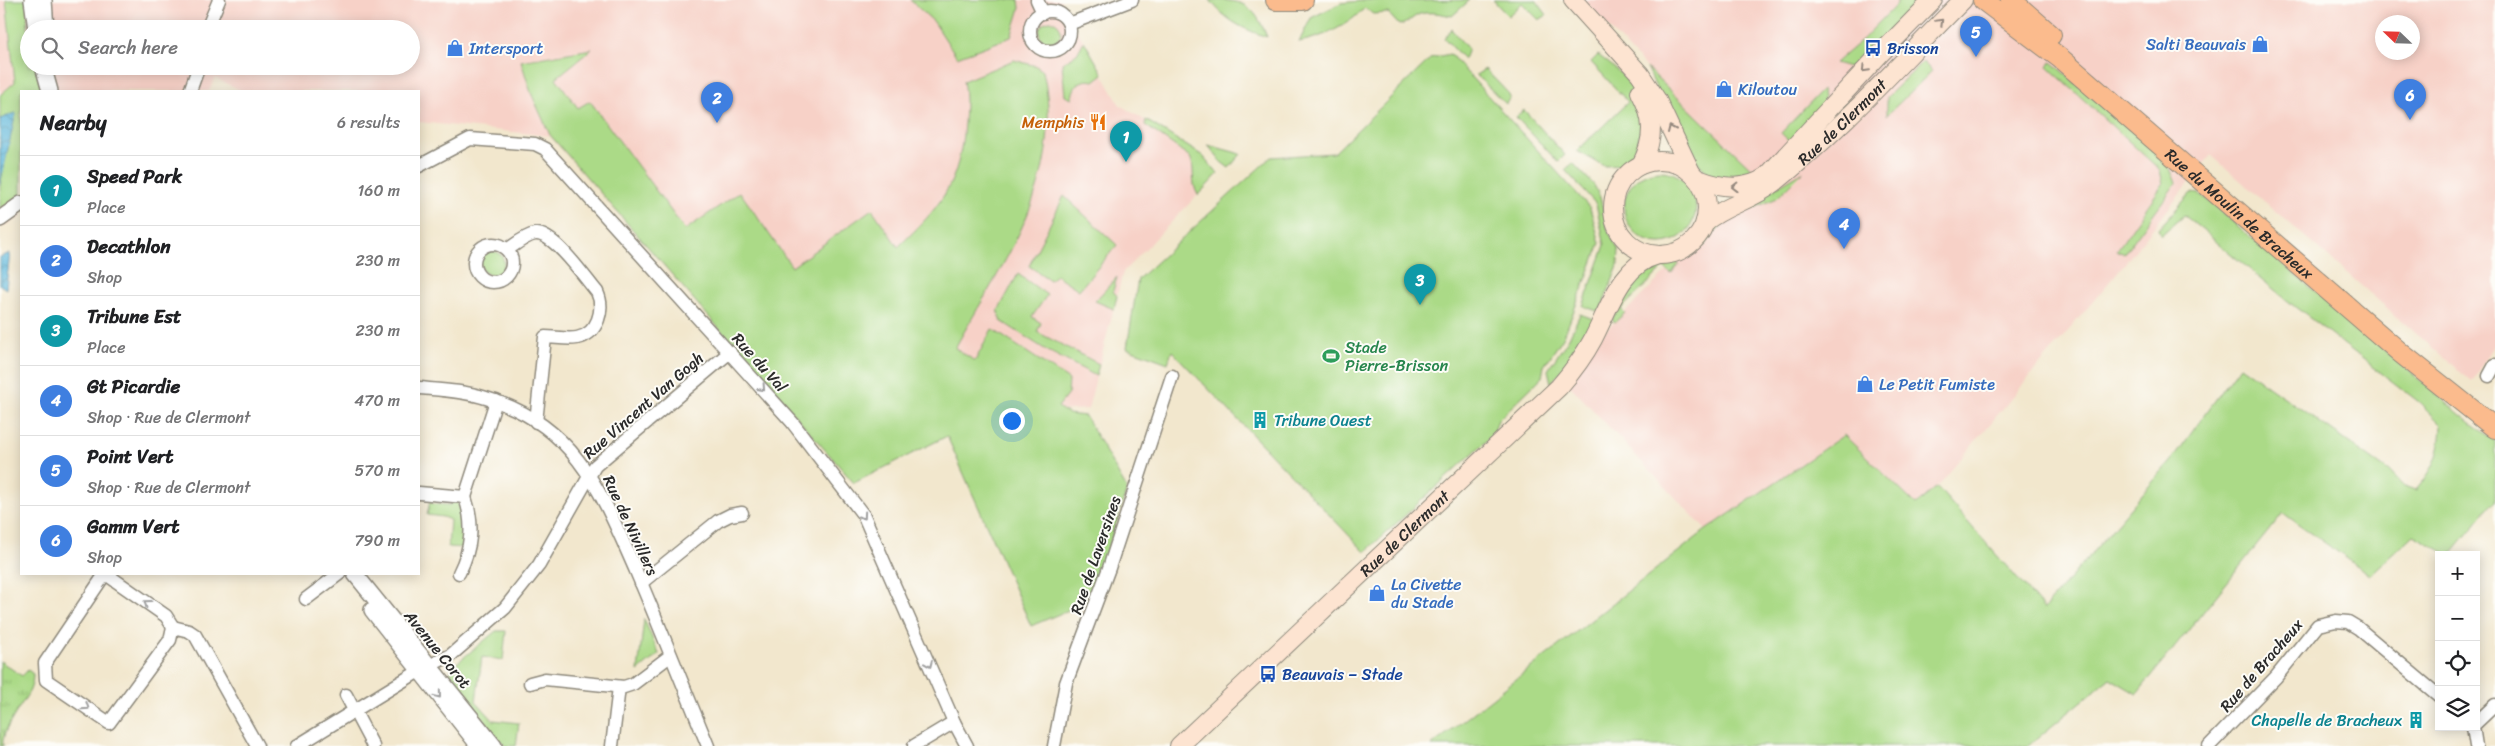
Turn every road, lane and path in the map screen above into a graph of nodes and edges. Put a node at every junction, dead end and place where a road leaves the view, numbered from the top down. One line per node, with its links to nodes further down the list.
1 (32, 0): 15 (street)
2 (44, 0): 16 (street)
3 (219, 0): 17 (street)
4 (1037, 0): 14 (street)
5 (1132, 0): 18 (street)
6 (1276, 0): 7 (main road)
7 (1303, 0)
8 (1560, 0): 26 (main road)
9 (1573, 0): 27 (main road, one-way to 9)
10 (1963, 0): 31 (main road, Rue de Clermont, one-way to 10)
11 (1982, 0): 42 (main road, Rue du Moulin de Bracheux)
12 (1929, 3): 27 (main road, Rue de Clermont, one-way to 27)
13 (2017, 4): 40 (main road, Rue du Moulin de Bracheux)
14 (1043, 13): 18 (street); 18 (street)
15 (35, 20)
16 (45, 20)
17 (211, 20)
18 (1069, 24)
19 (46, 75): 22 (street)
20 (55, 75): 23 (street)
21 (196, 75): 24 (street)
22 (50, 90)
23 (59, 90)
24 (190, 90)
25 (420, 165): 36 (street, Rue du Val)
26 (1641, 165): 27 (main road); 32 (main road)
27 (1694, 176): 31 (main road)
28 (20, 205): 30 (street)
29 (20, 213): 30 (street)
30 (0, 220)
31 (1705, 222): 34 (main road)
32 (1622, 237): 34 (main road); 35 (main road, Rue de Clermont)
33 (507, 250): 41 (street)
34 (1658, 255): 35 (main road, Rue de Clermont)
35 (1611, 304): 77 (main road, Rue de Clermont)
36 (730, 352): 43 (street, Rue Vincent Van Gogh); 65 (street, Rue du Val, one-way to 65)
37 (1172, 376): 76 (street, Rue de Laversines)
38 (420, 388): 39 (street, Rue de Nivillers)
39 (496, 401): 41 (street, Rue de Nivillers); 45 (street)
40 (2495, 415)
41 (536, 422): 43 (street, Rue de Nivillers)
42 (2495, 428)
43 (589, 473): 53 (street, Rue de Nivillers); 57 (street, Rue Vincent Van Gogh)
44 (420, 493): 45 (street)
45 (465, 497): 47 (street)
46 (742, 513): 53 (street)
47 (459, 572)
48 (105, 575): 55 (street, one-way to 55)
49 (107, 575): 55 (street, one-way to 49)
50 (338, 575): 54 (street)
51 (344, 575): 57 (street, Avenue Corot)
52 (356, 575): 57 (street, Avenue Corot)
53 (641, 583): 56 (street, Rue de Nivillers)
54 (306, 599)
55 (173, 627): 67 (street)
56 (670, 656): 59 (street); 73 (street, Rue de Nivillers)
57 (424, 668): 63 (street, Rue Vincent Van Gogh); 70 (street, Avenue Corot, one-way to 70); 71 (street, Avenue Corot)
58 (530, 683): 59 (street)
59 (619, 687): 72 (street)
60 (2435, 693): 78 (street, Rue de Bracheux)
61 (346, 695): 63 (street)
62 (2495, 705): 64 (street)
63 (355, 710): 68 (street, Rue Vincent Van Gogh); 69 (street)
64 (2480, 719)
65 (954, 722): 74 (street); 75 (street, Rue du Val)
66 (2474, 731): 79 (street)
67 (257, 746)
68 (297, 746)
69 (374, 746)
70 (479, 746)
71 (494, 746)
72 (612, 746)
73 (708, 746)
74 (914, 746)
75 (967, 746)
76 (1054, 746)
77 (1179, 746)
78 (2209, 746)
79 (2476, 746)

